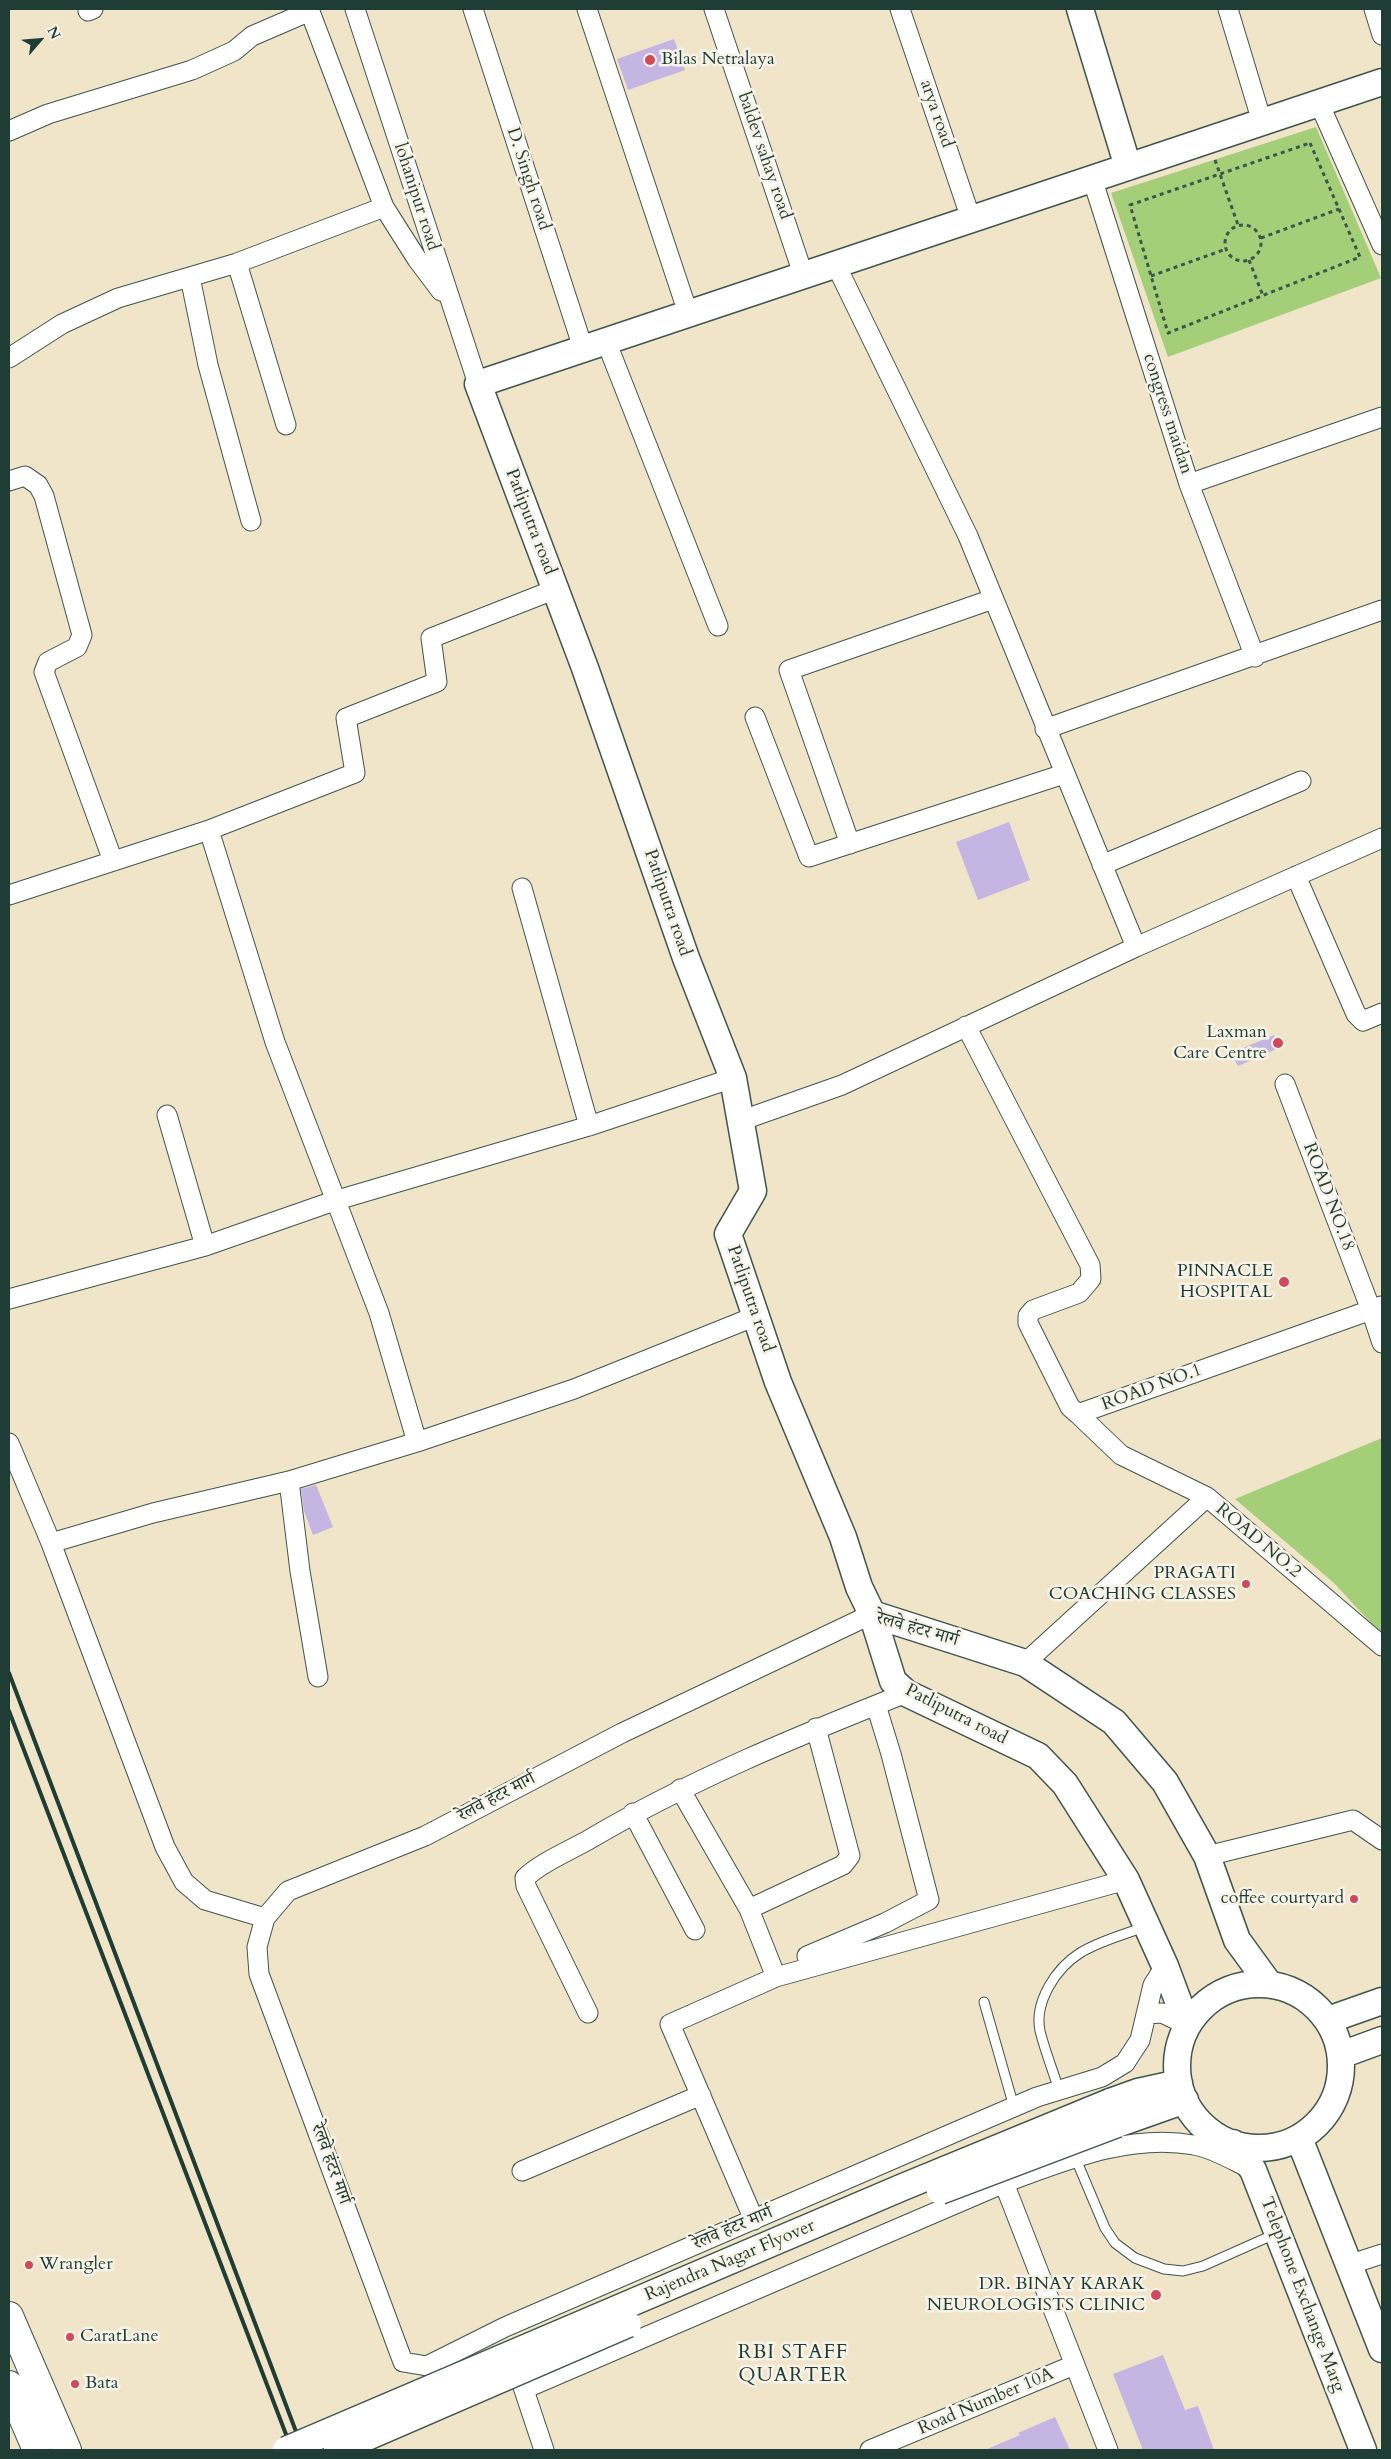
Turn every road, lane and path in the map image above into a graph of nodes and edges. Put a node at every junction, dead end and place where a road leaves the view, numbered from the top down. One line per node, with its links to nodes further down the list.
1 (355, 9): 33 (street, lohanipur road)
2 (472, 9): 35 (street, D. Singh road)
3 (587, 9): 34 (street)
4 (714, 9): 29 (street, baldev sahay road)
5 (900, 9): 21 (street, arya road)
6 (1080, 9): 16 (street)
7 (1228, 9): 13 (street)
8 (1374, 9): 10 (street)
9 (309, 10): 14 (street); 19 (street)
10 (1382, 35)
11 (1382, 82): 12 (street)
12 (1319, 103): 13 (street); 24 (street)
13 (1262, 122): 15 (street)
14 (9, 131)
15 (1209, 140): 16 (street); 17 (path)
16 (1128, 167): 18 (street)
17 (1220, 174): 20 (path); 22 (path); 31 (path)
18 (1092, 178): 21 (street); 41 (street, congress maidan)
19 (384, 207): 27 (street); 33 (street)
20 (1339, 209): 23 (path); 32 (path)
21 (971, 219): 28 (street)
22 (1238, 225): 23 (path); 25 (path)
23 (1261, 238): 26 (path)
24 (1382, 245)
25 (1226, 249): 26 (path); 31 (path)
26 (1249, 260): 32 (path)
27 (237, 262): 30 (street); 39 (street)
28 (835, 263): 29 (street); 44 (street)
29 (803, 274): 34 (street)
30 (190, 276): 36 (street); 42 (street)
31 (1151, 276): 32 (path)
32 (1263, 296)
33 (451, 302): 37 (street, lohanipur road)
34 (688, 313): 35 (street)
35 (594, 345): 37 (street); 46 (street, D. Singh road)
36 (9, 358)
37 (478, 384): 43 (street, Patliputra road)
38 (1382, 417): 41 (street, congress maidan)
39 (286, 426)
40 (9, 481): 55 (street)
41 (1189, 484): 47 (street)
42 (251, 521)
43 (556, 590): 52 (street); 63 (street, Patliputra road)
44 (993, 599): 49 (street); 54 (street)
45 (1382, 610): 47 (street)
46 (718, 626)
47 (1255, 657): 49 (street)
48 (755, 717): 54 (street)
49 (1045, 729): 50 (street)
50 (1064, 774): 54 (street); 56 (street)
51 (1300, 781): 56 (street)
52 (208, 830): 55 (street); 68 (street)
53 (1382, 838): 57 (street)
54 (850, 844)
55 (113, 861): 59 (street)
56 (1102, 865): 60 (street)
57 (1296, 876): 60 (street); 61 (street)
58 (522, 888): 67 (street)
59 (9, 895)
60 (1136, 947): 62 (street)
61 (1382, 1013)
62 (966, 1026): 66 (street); 74 (street)
63 (733, 1078): 66 (street, Patliputra road); 67 (street)
64 (1285, 1084): 71 (street, ROAD NO.18)
65 (167, 1115): 69 (street)
66 (740, 1121): 72 (street, Patliputra road)
67 (589, 1126): 68 (street)
68 (334, 1200): 69 (street); 75 (street)
69 (205, 1246): 70 (street)
70 (9, 1299)
71 (1377, 1308): 73 (street); 74 (street, ROAD NO.1)
72 (756, 1316): 75 (street); 80 (street, Patliputra road)
73 (1382, 1343)
74 (1078, 1414): 78 (street, ROAD NO.1)
75 (416, 1442): 77 (street)
76 (9, 1443): 79 (street)
77 (289, 1481): 79 (street); 83 (street)
78 (1207, 1497): 81 (street, ROAD NO.2); 82 (street, ROAD NO.2)
79 (51, 1544): 93 (street)
80 (872, 1614): 82 (street, रेलवे हंटर मार्ग); 84 (street, Patliputra road); 93 (street, रेलवे हंटर मार्ग)
81 (1382, 1646)
82 (1025, 1663): 90 (street, रेलवे हंटर मार्ग)
83 (318, 1677)
84 (906, 1693): 85 (street); 91 (street, Patliputra road)
85 (876, 1705): 86 (street); 96 (street)
86 (816, 1728): 87 (street); 92 (street)
87 (680, 1789): 88 (street); 92 (street)
88 (633, 1813): 95 (street); 102 (street)
89 (1382, 1840): 90 (street)
90 (1207, 1856): 99 (street)
91 (1126, 1880): 94 (street, Patliputra road); 98 (street)
92 (749, 1909): 98 (street)
93 (264, 1918): 124 (street, रेलवे हंटर मार्ग)
94 (1147, 1926): 97 (street, Patliputra road); 108 (lane)
95 (695, 1930)
96 (807, 1956)
97 (1165, 1966): 103 (street, रेलवे हंटर मार्ग); 105 (street, Patliputra road)
98 (776, 1977): 110 (street)
99 (1268, 1984): 104 (street); 105 (street)
100 (1382, 2001): 104 (street)
101 (984, 2002): 111 (lane)
102 (588, 2013)
103 (1146, 2014): 105 (street); 108 (street, रेलवे हंटर मार्ग)
104 (1328, 2020): 107 (street)
105 (1187, 2025): 109 (street)
106 (1382, 2040): 107 (street)
107 (1341, 2055): 113 (street)
108 (1059, 2090): 111 (street, रेलवे हंटर मार्ग)
109 (1182, 2092): 112 (street, Rajendra Nagar Flyover); 114 (street)
110 (701, 2096): 117 (street); 119 (street)
111 (1014, 2107): 119 (street, रेलवे हंटर मार्ग)
112 (1113, 2113): 131 (street, Rajendra Nagar Flyover, bridge); 132 (street, Rajendra Nagar Flyover, bridge)
113 (1299, 2138): 114 (street); 122 (street)
114 (1233, 2143): 116 (street, Telephone Exchange Marg)
115 (1074, 2157): 116 (street); 118 (street); 120 (lane)
116 (1253, 2170): 120 (street, Telephone Exchange Marg)
117 (522, 2171)
118 (1004, 2184): 126 (street); 128 (street)
119 (754, 2220): 124 (street, रेलवे हंटर मार्ग)
120 (1278, 2233): 136 (street, Telephone Exchange Marg)
121 (1382, 2254): 122 (street)
122 (1348, 2265): 125 (street)
123 (9, 2316): 130 (highway)
124 (505, 2327): 128 (street)
125 (1382, 2349)
126 (1074, 2365): 134 (street, Road Number 10A); 135 (street)
127 (9, 2385): 129 (highway)
128 (524, 2389): 133 (street)
129 (37, 2450)
130 (67, 2450)
131 (286, 2450)
132 (337, 2450)
133 (544, 2450)
134 (870, 2450)
135 (1108, 2450)
136 (1363, 2450)

